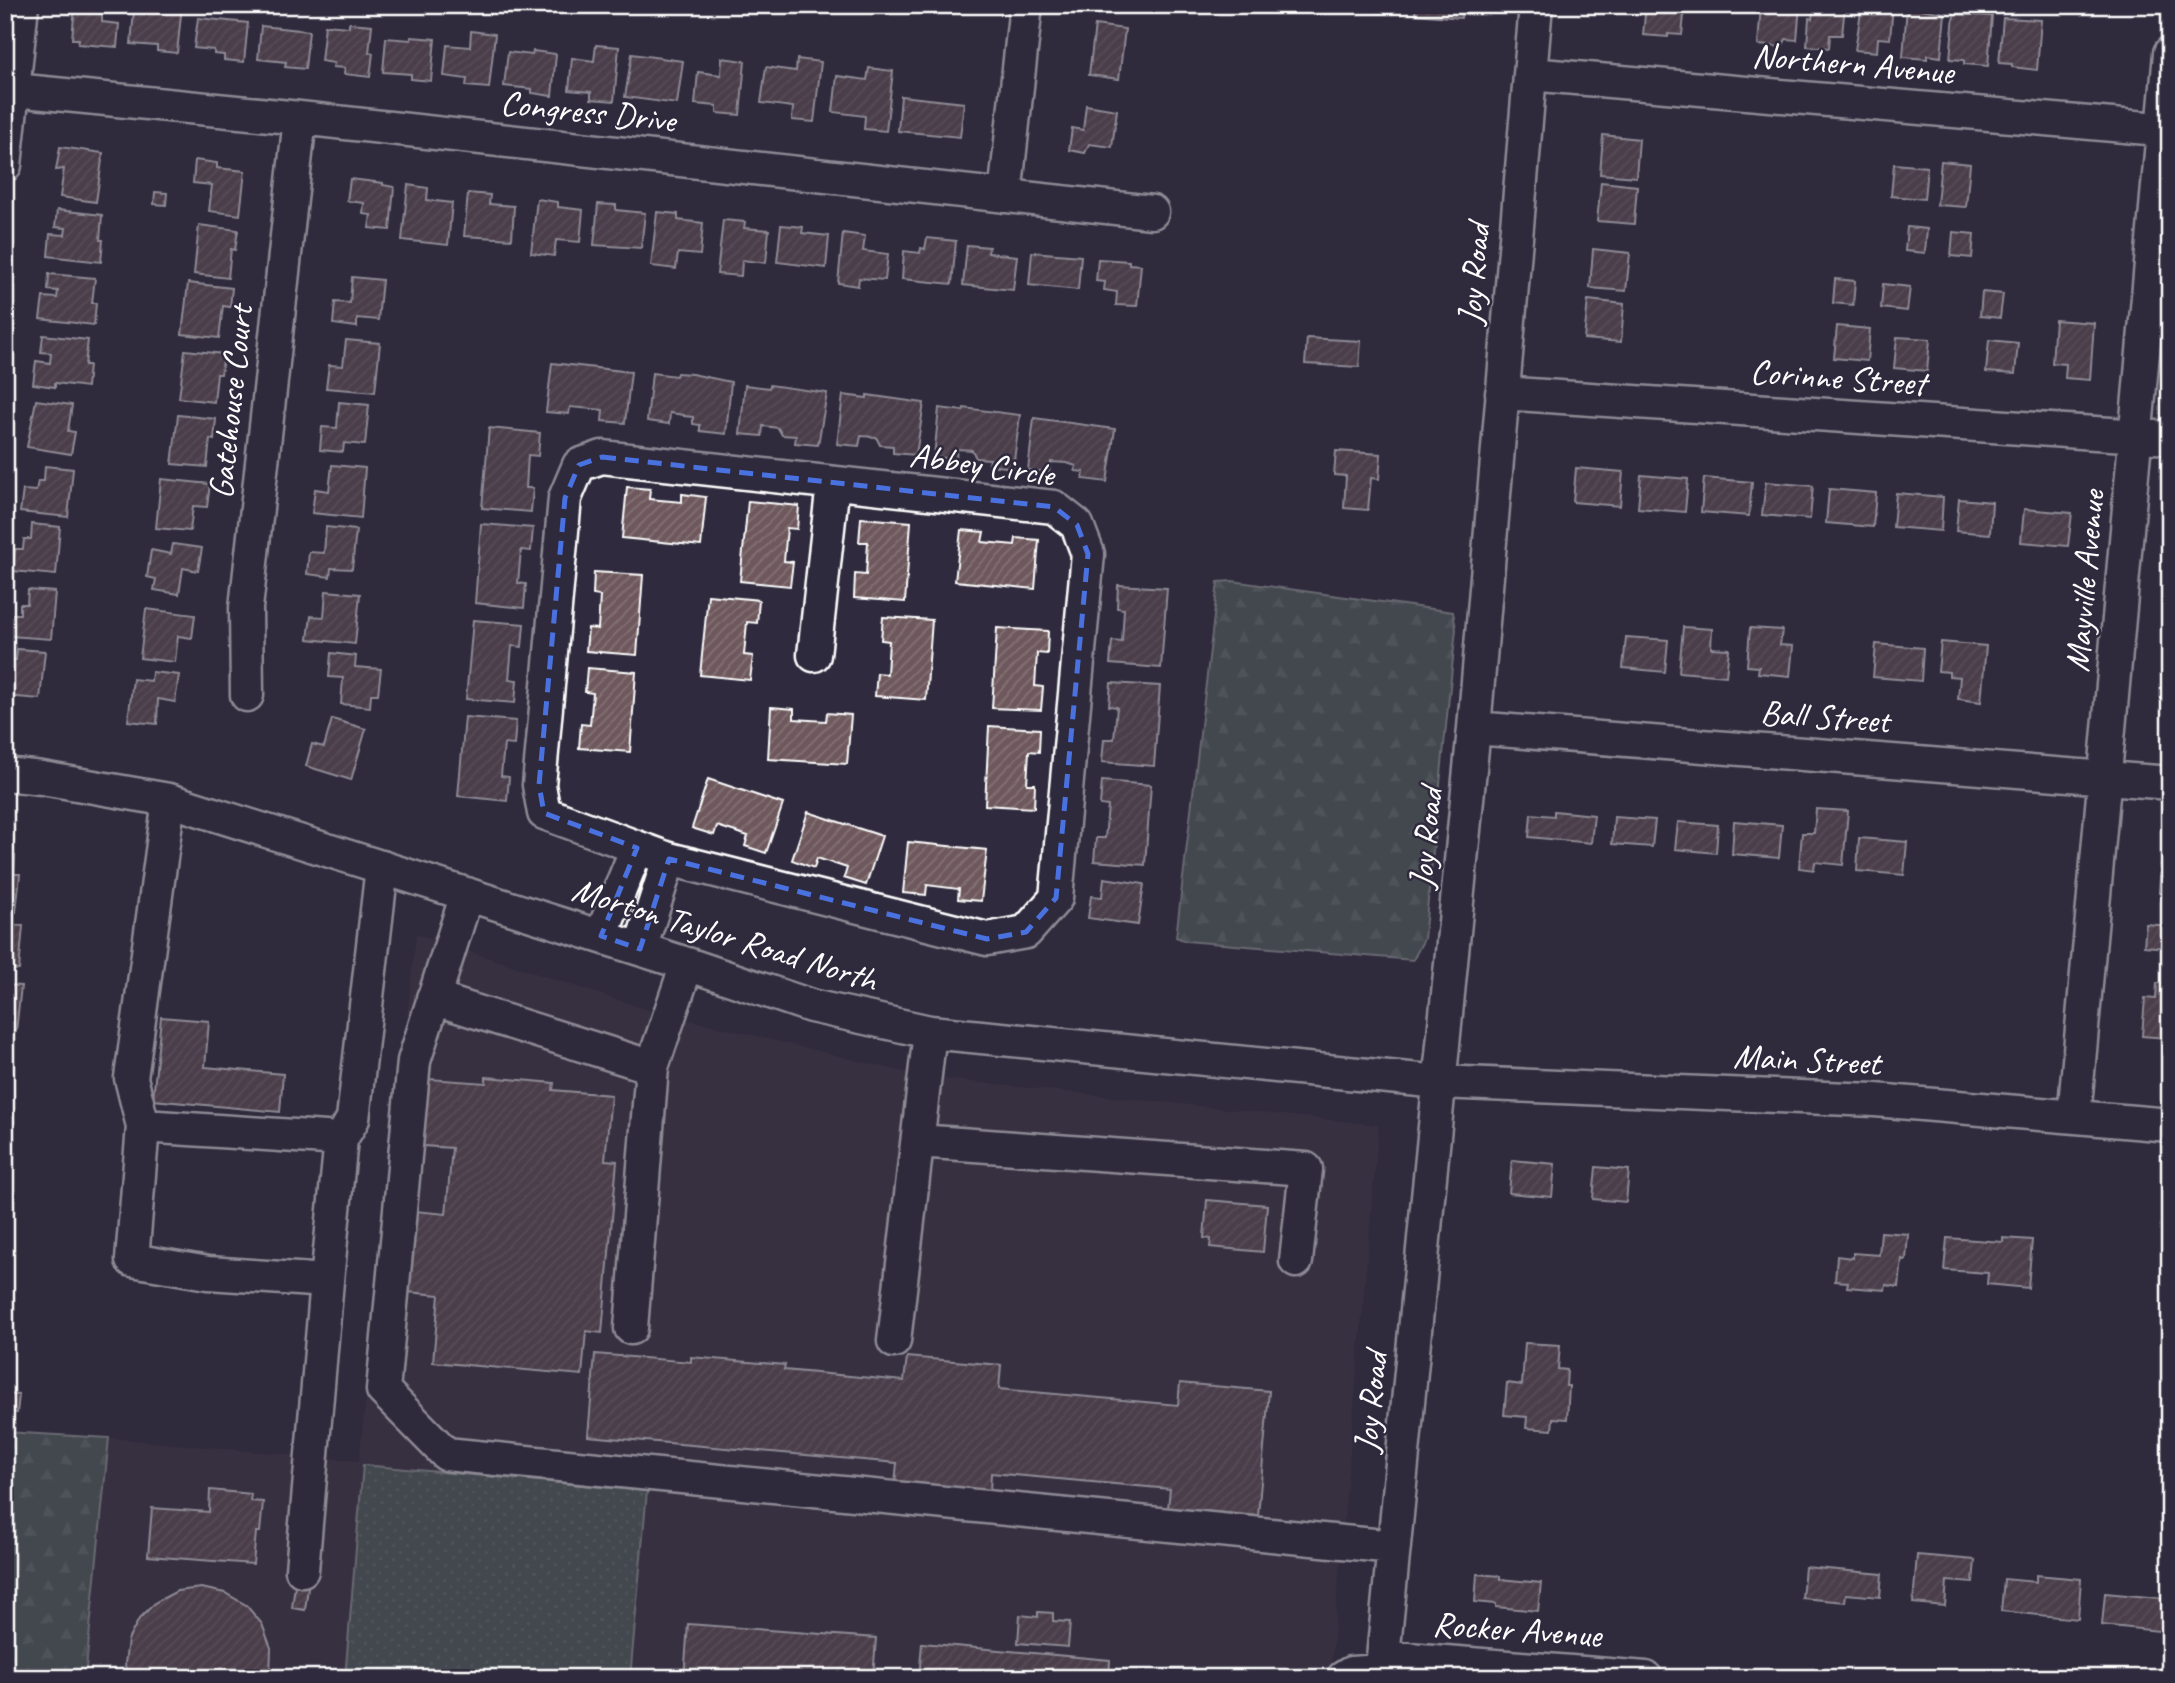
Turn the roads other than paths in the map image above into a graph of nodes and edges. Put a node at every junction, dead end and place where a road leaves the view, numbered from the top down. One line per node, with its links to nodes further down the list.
1 (22, 5): 6 (street)
2 (1026, 5): 10 (street)
3 (1536, 5): 5 (street, Joy Road)
4 (2170, 53): 8 (street, Mayville Avenue)
5 (1530, 74): 8 (street, Northern Avenue); 12 (street, Joy Road)
6 (14, 90): 7 (street, Congress Drive); 9 (street)
7 (300, 118): 10 (street, Congress Drive); 17 (street, Gatehouse Court)
8 (2166, 130): 13 (street, Mayville Avenue)
9 (5, 166)
10 (1005, 196): 11 (street, Congress Drive)
11 (1153, 212)
12 (1502, 393): 13 (street, Corinne Street); 18 (street, Joy Road)
13 (2136, 435): 14 (street, Corinne Street); 20 (street, Mayville Avenue)
14 (2170, 438)
15 (832, 483): 16 (street); 23 (street, Abbey Circle); 24 (street, Abbey Circle)
16 (814, 655)
17 (247, 695)
18 (1474, 728): 20 (street, Ball Street); 33 (street, Joy Road)
19 (5, 774): 22 (street, Morton Taylor Road North)
20 (2104, 777): 21 (street, Ball Street); 34 (street, Mayville Avenue)
21 (2170, 783)
22 (169, 800): 25 (street, Morton Taylor Road North); 36 (street)
23 (637, 848): 24 (street, Abbey Circle); 27 (street)
24 (669, 859): 28 (street)
25 (382, 867): 26 (street, Morton Taylor Road North); 37 (street)
26 (467, 894): 27 (street, Morton Taylor Road North); 30 (street)
27 (601, 936): 28 (street, Morton Taylor Road North)
28 (640, 949): 29 (street, Morton Taylor Road North)
29 (687, 964): 31 (street, Morton Taylor Road North); 32 (street)
30 (433, 998): 32 (street); 43 (street)
31 (930, 1032): 33 (street, Morton Taylor Road North); 38 (street)
32 (652, 1067): 41 (street)
33 (1440, 1082): 34 (street, Main Street); 43 (street, Joy Road)
34 (2074, 1117): 35 (street, Main Street)
35 (2170, 1125)
36 (143, 1126): 37 (street); 40 (street)
37 (341, 1139): 40 (street)
38 (918, 1141): 39 (street); 42 (street)
39 (1296, 1261)
40 (327, 1281): 44 (street)
41 (631, 1328)
42 (894, 1341)
43 (1394, 1547): 45 (street, Joy Road)
44 (302, 1570)
45 (1382, 1669): 46 (street, Rocker Avenue); 47 (street, Rocker Avenue)
46 (1343, 1678)
47 (1646, 1678)

